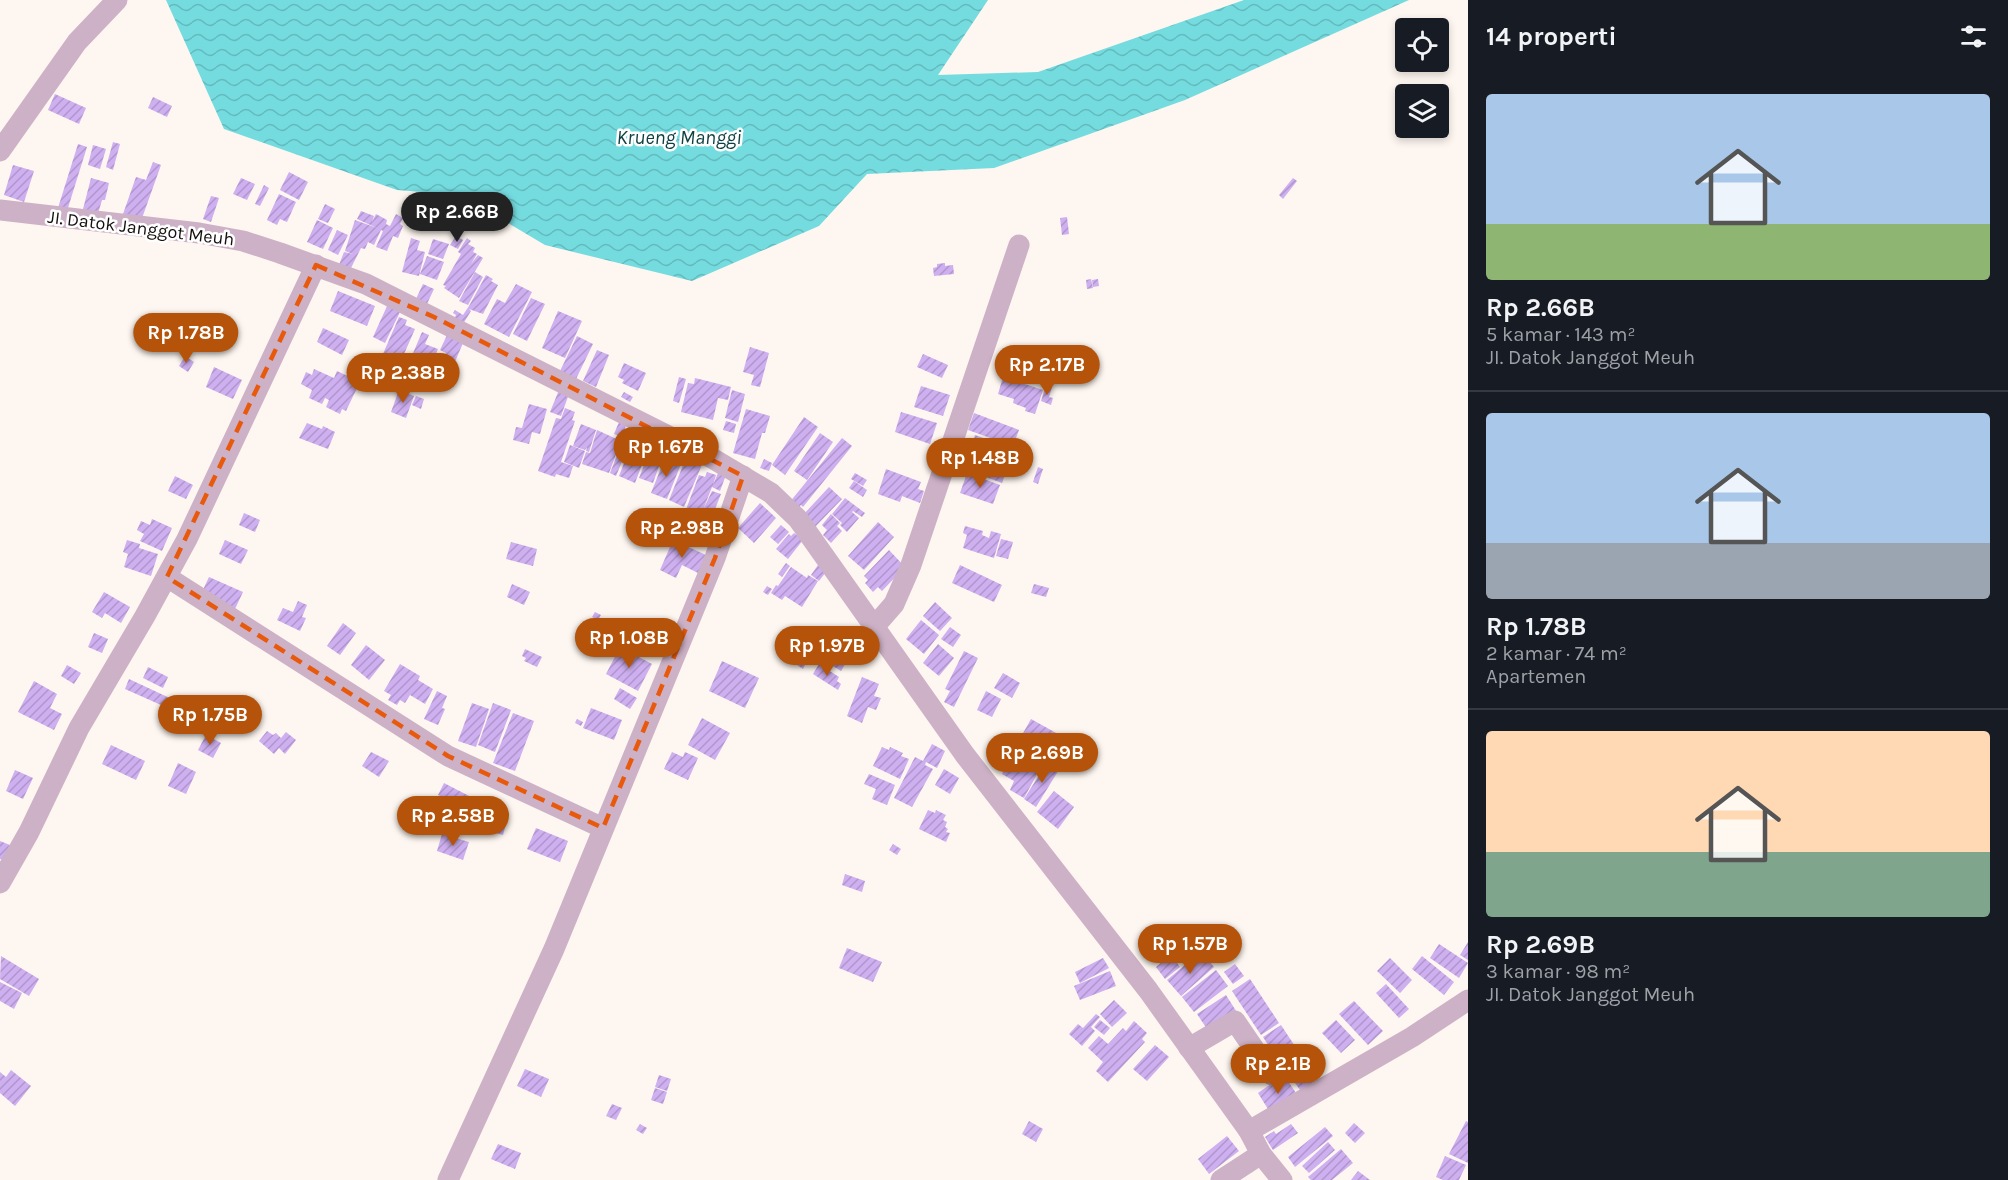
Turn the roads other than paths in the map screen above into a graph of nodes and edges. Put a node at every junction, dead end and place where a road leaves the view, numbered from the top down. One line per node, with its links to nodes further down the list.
1 (115, 2): 2 (street)
2 (0, 151)
3 (0, 210): 5 (street, JI. Datok Janggot Meuh)
4 (1019, 245): 8 (street)
5 (316, 265): 6 (street, JI. Datok Janggot Meuh); 7 (street)
6 (743, 476): 8 (street, JI. Datok Janggot Meuh); 9 (street)
7 (167, 577): 9 (street); 10 (street)
8 (874, 627): 12 (street, JI. Datok Janggot Meuh)
9 (603, 828): 16 (street)
10 (0, 883)
11 (1468, 1000): 14 (street)
12 (1189, 1048): 13 (street); 14 (street, JI. Datok Janggot Meuh)
13 (1272, 1075)
14 (1249, 1131): 15 (street, JI. Datok Janggot Meuh)
15 (1261, 1154): 17 (street); 18 (street, JI. Datok Janggot Meuh)
16 (448, 1180)
17 (1221, 1180)
18 (1282, 1180)

